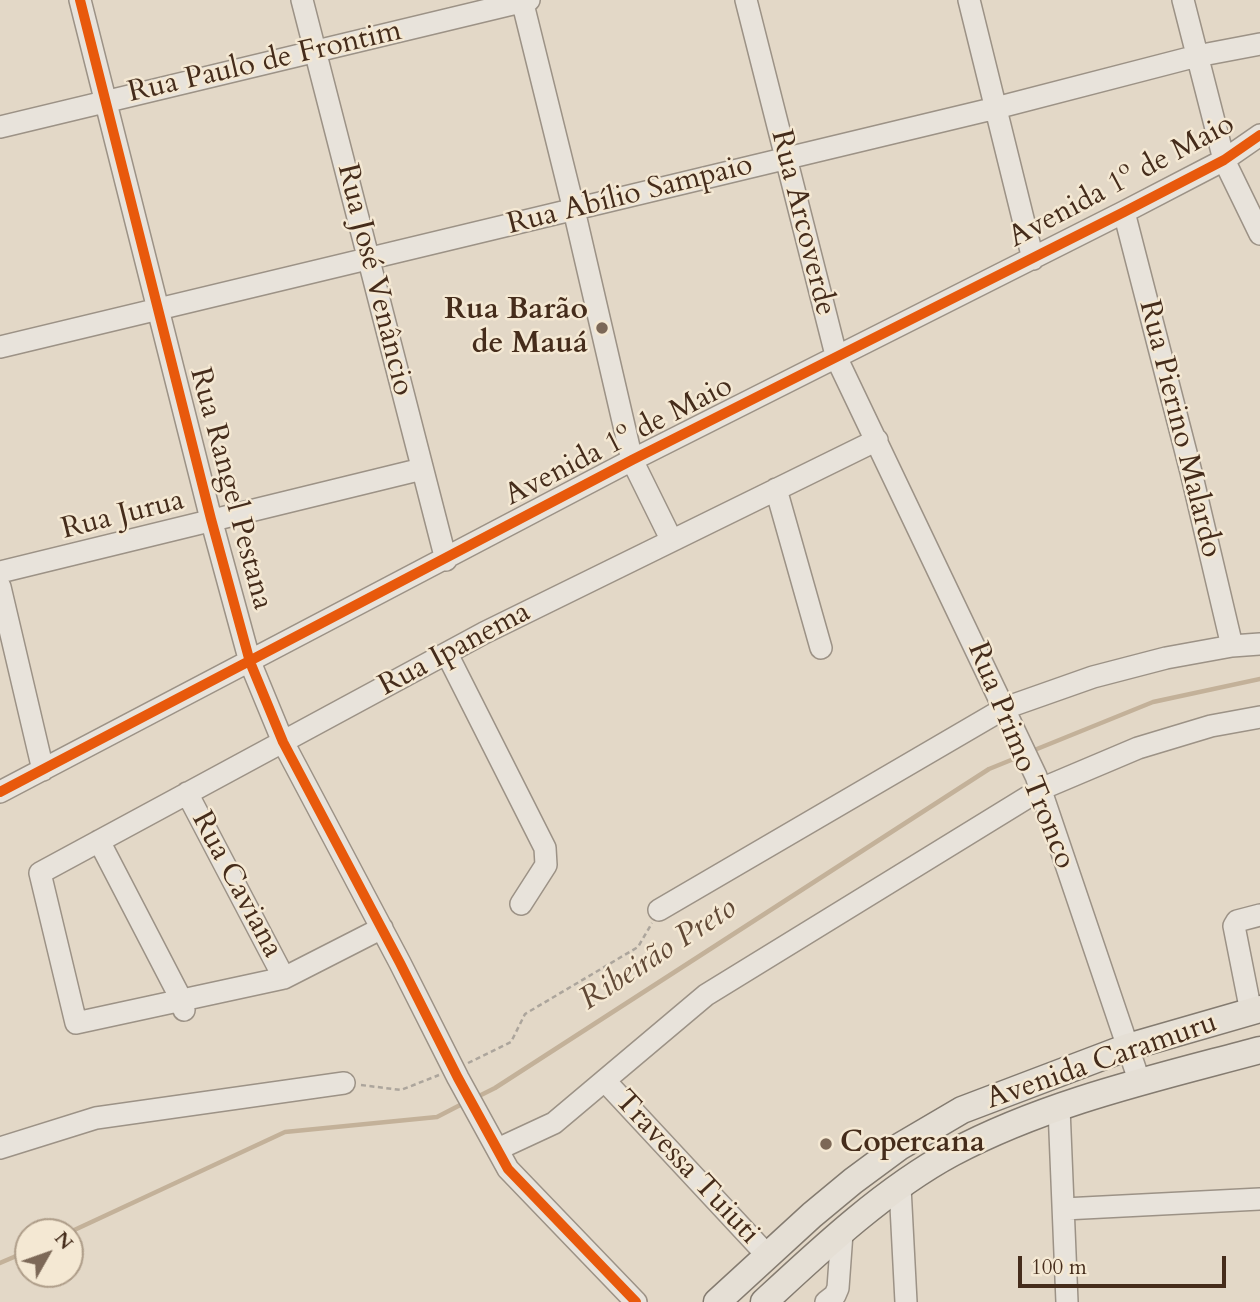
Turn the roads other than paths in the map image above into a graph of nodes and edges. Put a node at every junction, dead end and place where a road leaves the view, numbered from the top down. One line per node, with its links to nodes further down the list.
1 (80, 0): 10 (street, Rua Rangel Pestana)
2 (302, 0): 8 (street, Rua José Venâncio)
3 (746, 0): 14 (street, Rua Arcoverde)
4 (969, 0): 11 (street)
5 (1182, 0): 9 (street)
6 (524, 1): 8 (street, Rua Paulo de Frontim); 16 (street)
7 (1260, 44): 9 (street, Rua Abílio Sampaio)
8 (315, 51): 10 (street, Rua Paulo de Frontim); 20 (street, Rua José Venâncio)
9 (1197, 56): 11 (street, Rua Abílio Sampaio); 15 (street)
10 (105, 100): 12 (street, Rua Paulo de Frontim); 21 (street, Rua Rangel Pestana)
11 (996, 108): 14 (street, Rua Abílio Sampaio); 19 (street)
12 (0, 127)
13 (1259, 138): 15 (street, Avenida 1º de Maio)
14 (786, 158): 16 (street, Rua Abílio Sampaio); 23 (street, Rua Arcoverde)
15 (1224, 160): 17 (street, Avenida 1º de Maio); 18 (street)
16 (575, 210): 20 (street, Rua Abílio Sampaio); 25 (street)
17 (1124, 212): 19 (street, Avenida 1º de Maio); 34 (street, Rua Pierino Malardo)
18 (1260, 234)
19 (1033, 258): 23 (street, Avenida 1º de Maio)
20 (369, 260): 21 (street, Rua Abílio Sampaio); 26 (street, Rua José Venâncio)
21 (158, 310): 22 (street, Rua Abílio Sampaio); 28 (street, Rua Rangel Pestana)
22 (0, 347)
23 (837, 359): 24 (street, Rua Arcoverde); 25 (street, Avenida 1º de Maio)
24 (877, 440): 27 (street, Rua Ipanema); 39 (street, Rua Primo Tronco)
25 (632, 460): 29 (street); 30 (street, Avenida 1º de Maio)
26 (422, 468): 28 (street, Rua Jurua); 30 (street, Rua José Venâncio)
27 (776, 489): 29 (street, Rua Ipanema); 35 (street)
28 (211, 519): 31 (street, Rua Jurua); 37 (street, Rua Rangel Pestana)
29 (671, 539): 36 (street, Rua Ipanema)
30 (446, 560): 37 (street, Avenida 1º de Maio)
31 (0, 572)
32 (0, 587): 41 (street)
33 (1260, 644): 34 (street)
34 (1232, 646): 39 (street)
35 (821, 648)
36 (447, 654): 40 (street, Rua Ipanema); 46 (street)
37 (250, 662): 40 (street, Rua Rangel Pestana); 41 (street, Avenida 1º de Maio)
38 (1260, 717): 42 (street)
39 (1009, 718): 42 (street, Rua Primo Tronco); 47 (street)
40 (283, 742): 44 (street, Rua Ipanema); 49 (street, Rua Rangel Pestana)
41 (43, 769): 43 (street, Avenida 1º de Maio)
42 (1038, 783): 54 (street, Rua Primo Tronco); 56 (street)
43 (0, 792)
44 (187, 793): 45 (street, Rua Ipanema); 50 (street, Rua Caviana)
45 (99, 841): 52 (street); 52 (street, Rua Ipanema)
46 (521, 904)
47 (659, 910)
48 (1260, 915): 51 (street)
49 (382, 928): 50 (street); 60 (street, Rua Rangel Pestana)
50 (284, 978): 52 (street)
51 (1253, 983): 53 (street)
52 (182, 1004)
53 (1256, 1011): 54 (main road, Avenida Caramuru)
54 (1128, 1047): 58 (street, Rua Primo Tronco); 66 (main road, Avenida Caramuru)
55 (1260, 1050): 58 (main road, Avenida Caramuru)
56 (605, 1081): 60 (street); 66 (street, Travessa Tuiuti)
57 (344, 1083): 61 (street)
58 (1140, 1083): 59 (main road, Avenida Caramuru)
59 (1059, 1108): 62 (main road, Avenida Caramuru); 64 (street)
60 (492, 1140): 67 (street, Rua Rangel Pestana)
61 (0, 1148)
62 (900, 1187): 65 (main road, Avenida Caramuru); 71 (street)
63 (1260, 1199): 64 (street)
64 (1064, 1209): 72 (street)
65 (842, 1233): 69 (main road, Avenida Caramuru); 70 (street)
66 (767, 1255): 68 (main road, Avenida Caramuru)
67 (636, 1302)
68 (717, 1302)
69 (764, 1302)
70 (826, 1302)
71 (906, 1302)
72 (1067, 1302)

